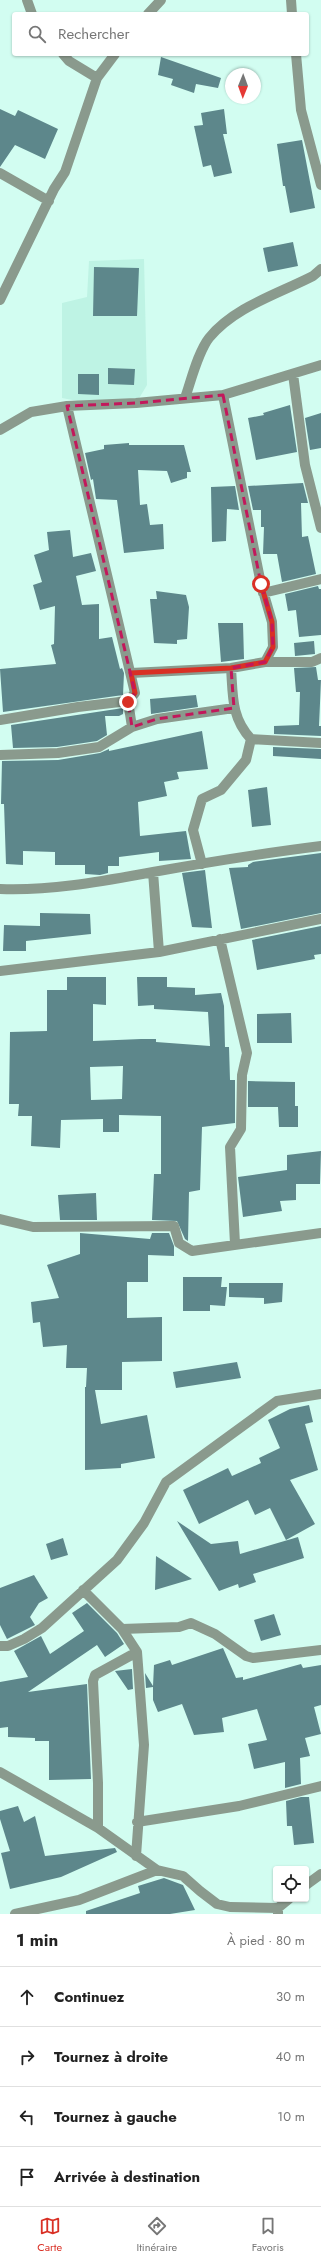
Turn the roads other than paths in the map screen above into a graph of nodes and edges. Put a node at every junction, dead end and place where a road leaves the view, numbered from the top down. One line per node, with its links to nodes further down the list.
1 (27, 0): 4 (street)
2 (162, 0): 5 (street)
3 (291, 0): 6 (street)
4 (31, 12)
5 (150, 12)
6 (292, 12)
7 (65, 56): 10 (street)
8 (113, 56): 10 (street)
9 (296, 56): 12 (street)
10 (97, 78): 13 (street)
11 (0, 173): 13 (street)
12 (321, 185)
13 (49, 201): 15 (street)
14 (321, 269): 19 (street)
15 (1, 297)
16 (321, 365): 17 (street)
17 (293, 374): 18 (street); 22 (street)
18 (223, 394): 19 (street); 24 (street)
19 (185, 398): 20 (street)
20 (67, 406): 21 (street); 28 (street)
21 (0, 430)
22 (321, 528)
23 (321, 579): 24 (street)
24 (263, 592): 26 (street)
25 (321, 658): 26 (street)
26 (265, 662): 27 (street)
27 (231, 668): 28 (street); 30 (street)
28 (131, 673): 29 (street)
29 (128, 702): 31 (street); 32 (street)
30 (234, 708): 32 (street); 33 (street)
31 (0, 720)
32 (132, 727): 35 (street)
33 (251, 739): 34 (street); 37 (street)
34 (321, 743)
35 (0, 755)
36 (321, 846): 37 (street)
37 (202, 864): 38 (street)
38 (153, 872): 39 (street); 42 (street)
39 (0, 889)
40 (321, 919): 41 (street)
41 (220, 939): 42 (street); 46 (street)
42 (159, 952): 43 (street)
43 (0, 971)
44 (0, 1219): 46 (street)
45 (321, 1233): 46 (street)
46 (235, 1244)
47 (321, 1394): 48 (street)
48 (83, 1590): 49 (street); 50 (street)
49 (122, 1629): 51 (street); 52 (street)
50 (0, 1646)
51 (321, 1650)
52 (137, 1652): 55 (street); 56 (street)
53 (0, 1772): 56 (street)
54 (321, 1786): 55 (street)
55 (137, 1822): 57 (street)
56 (98, 1828): 57 (street)
57 (136, 1856): 58 (street)
58 (158, 1870): 62 (street); 64 (street)
59 (321, 1874): 60 (street)
60 (309, 1883)
61 (286, 1902): 63 (street)
62 (243, 1908): 63 (street); 65 (street)
63 (278, 1911)
64 (15, 1914)
65 (228, 1914)

